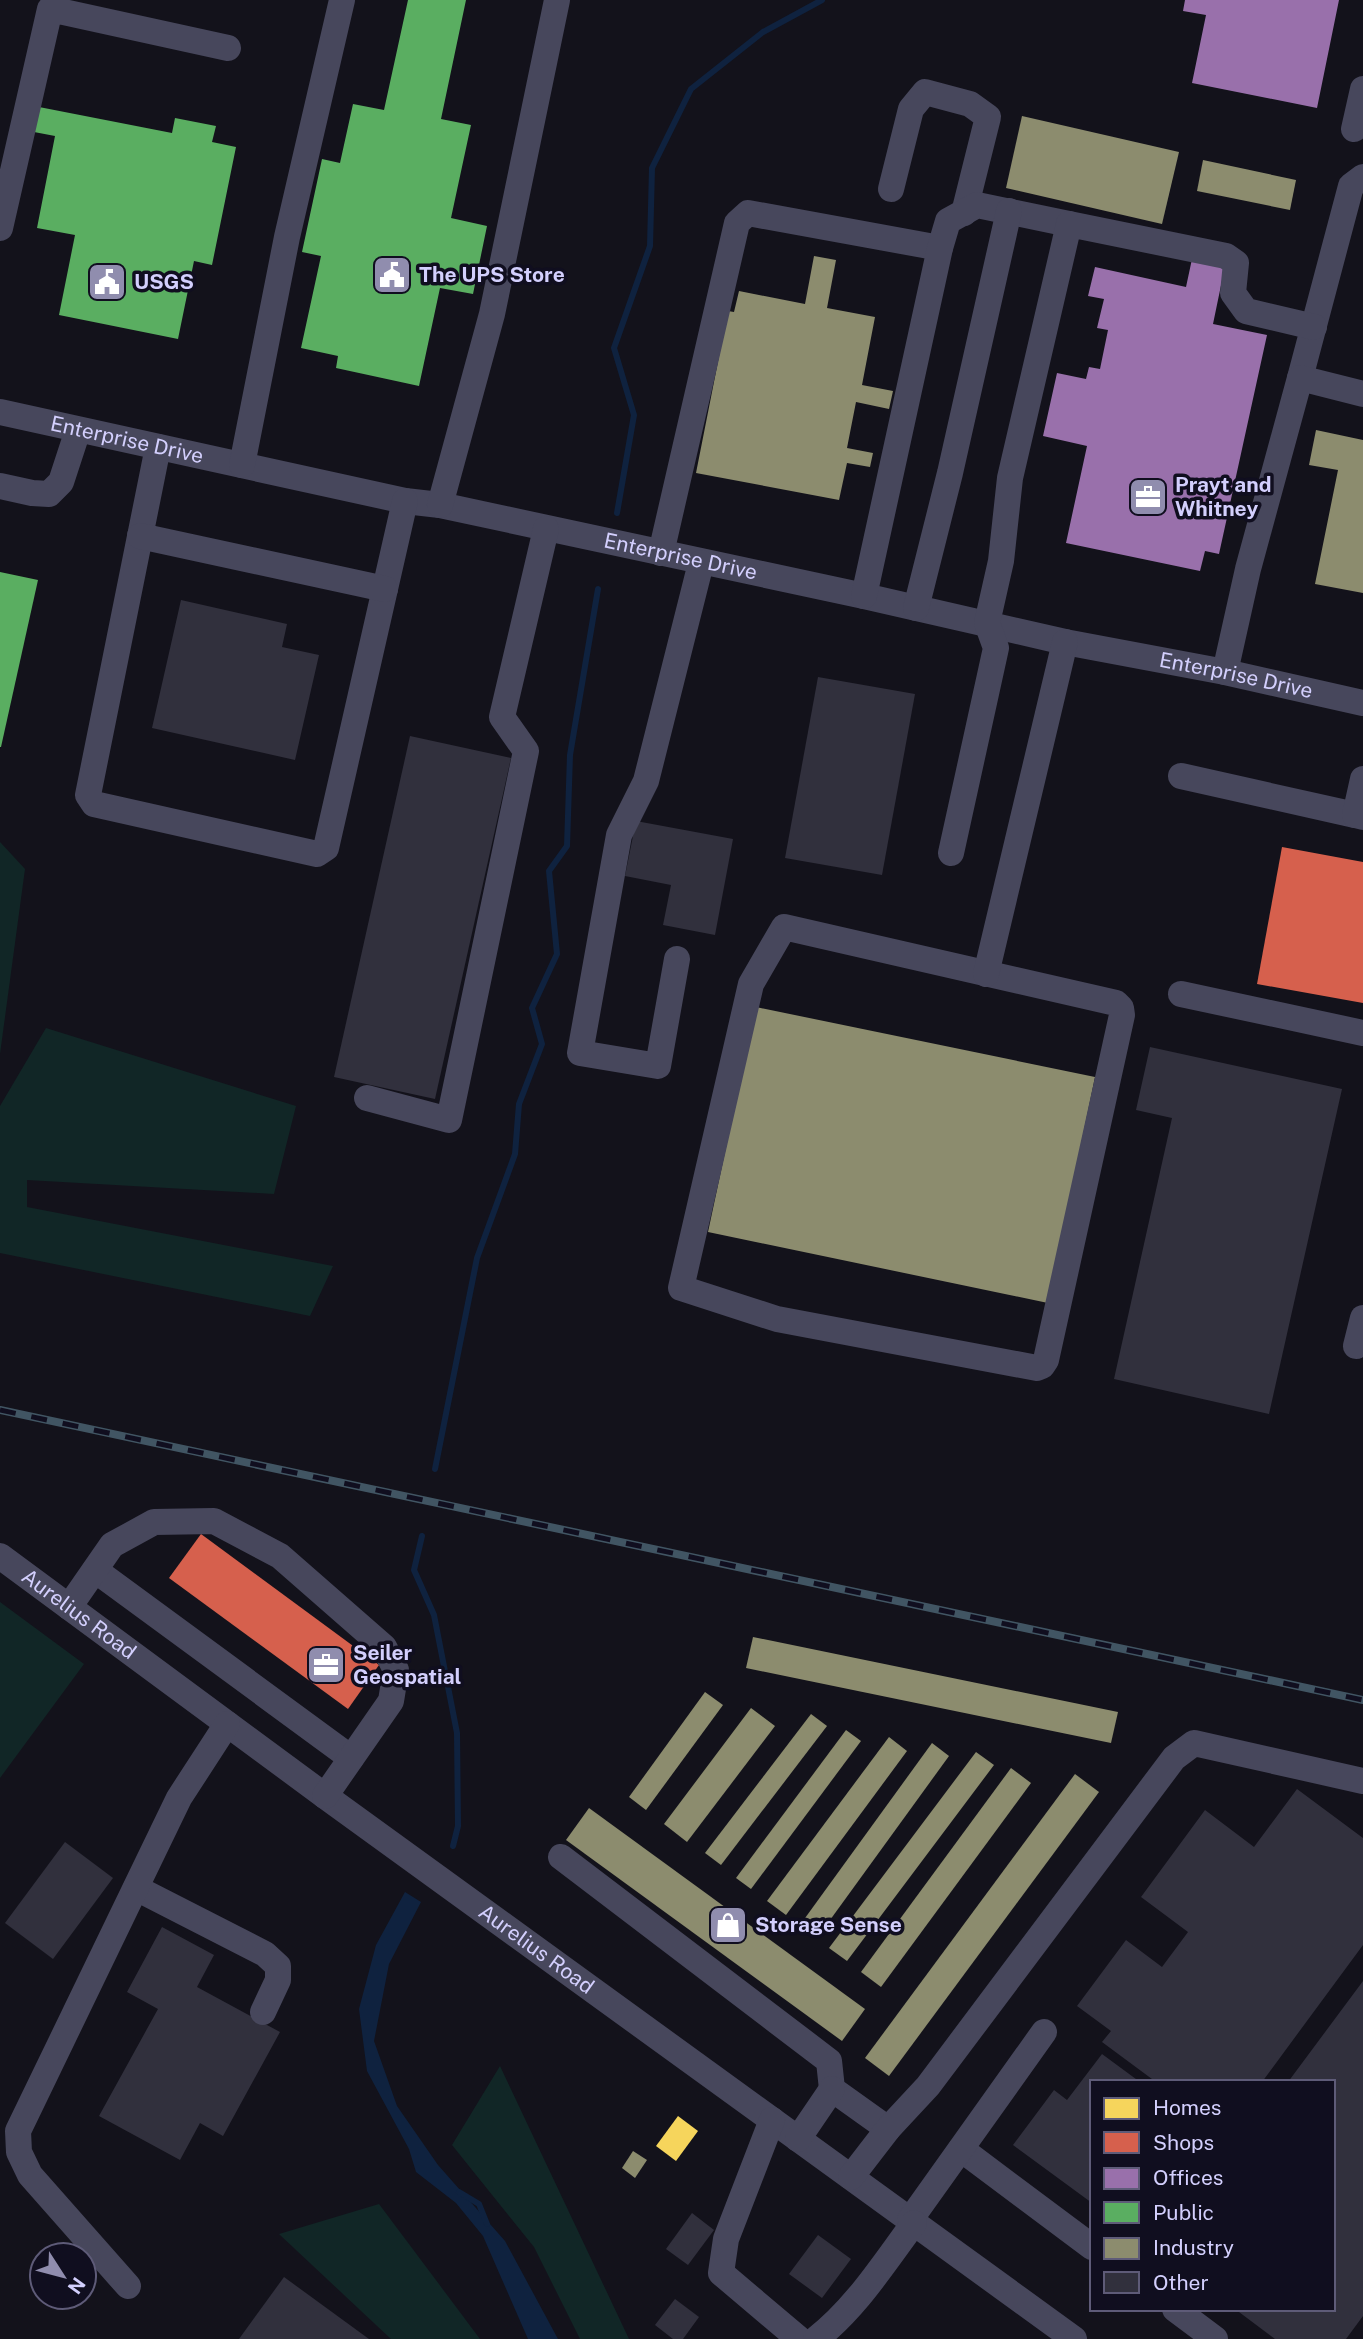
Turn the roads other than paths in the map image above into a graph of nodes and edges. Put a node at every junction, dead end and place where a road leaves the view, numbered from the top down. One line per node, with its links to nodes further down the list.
1 (342, 0): 19 (street)
2 (556, 0): 22 (street)
3 (228, 48): 11 (street)
4 (1363, 89): 5 (street)
5 (1354, 129)
6 (1363, 177): 13 (street)
7 (891, 188): 9 (street)
8 (1009, 211): 9 (street); 10 (street); 29 (street)
9 (964, 213): 12 (street)
10 (1069, 224): 13 (street); 30 (street)
11 (0, 228)
12 (940, 248): 25 (street); 28 (street)
13 (1314, 327): 14 (street)
14 (1300, 378): 15 (street); 32 (street)
15 (1363, 394)
16 (0, 412): 17 (street, Enterprise Drive)
17 (78, 430): 18 (street, Enterprise Drive); 20 (street)
18 (158, 447): 19 (street, Enterprise Drive); 24 (street)
19 (242, 465): 21 (street, Enterprise Drive)
20 (0, 486)
21 (405, 500): 22 (street, Enterprise Drive); 27 (street)
22 (440, 505): 23 (street, Enterprise Drive)
23 (546, 529): 25 (street, Enterprise Drive); 42 (street)
24 (140, 536): 27 (street); 27 (street)
25 (661, 553): 26 (street, Enterprise Drive)
26 (701, 563): 28 (street, Enterprise Drive); 38 (street)
27 (385, 589)
28 (864, 596): 29 (street, Enterprise Drive)
29 (916, 608): 30 (street, Enterprise Drive)
30 (987, 623): 31 (street, Enterprise Drive); 37 (street)
31 (1065, 642): 32 (street, Enterprise Drive); 39 (street)
32 (1225, 672): 33 (street, Enterprise Drive)
33 (1363, 703)
34 (1181, 776): 36 (street)
35 (1363, 779): 36 (street)
36 (1359, 816)
37 (951, 853)
38 (677, 959)
39 (986, 974): 39 (street)
40 (1181, 994): 41 (street)
41 (1363, 1033)
42 (367, 1098)
43 (1363, 1318): 44 (street)
44 (1356, 1346)
45 (0, 1556): 47 (street, Aurelius Road)
46 (95, 1570): 47 (street); 49 (street); 49 (street)
47 (68, 1607): 48 (street, Aurelius Road)
48 (227, 1724): 51 (street, Aurelius Road); 53 (street)
49 (351, 1758): 51 (street)
50 (1363, 1780): 58 (street)
51 (325, 1797): 57 (street, Aurelius Road)
52 (561, 1857): 56 (street)
53 (136, 1888): 54 (street); 64 (street)
54 (263, 2012)
55 (1044, 2032): 60 (street)
56 (832, 2089): 58 (street); 59 (street)
57 (772, 2120): 59 (street, Aurelius Road); 66 (street)
58 (888, 2129): 61 (street)
59 (798, 2139): 61 (street, Aurelius Road)
60 (961, 2149): 62 (street); 63 (street)
61 (851, 2177): 62 (street, Aurelius Road)
62 (912, 2222): 67 (street); 68 (street, Aurelius Road)
63 (1090, 2246)
64 (128, 2286)
65 (1178, 2311): 69 (street)
66 (799, 2339)
67 (816, 2339)
68 (1074, 2339)
69 (1215, 2339)

